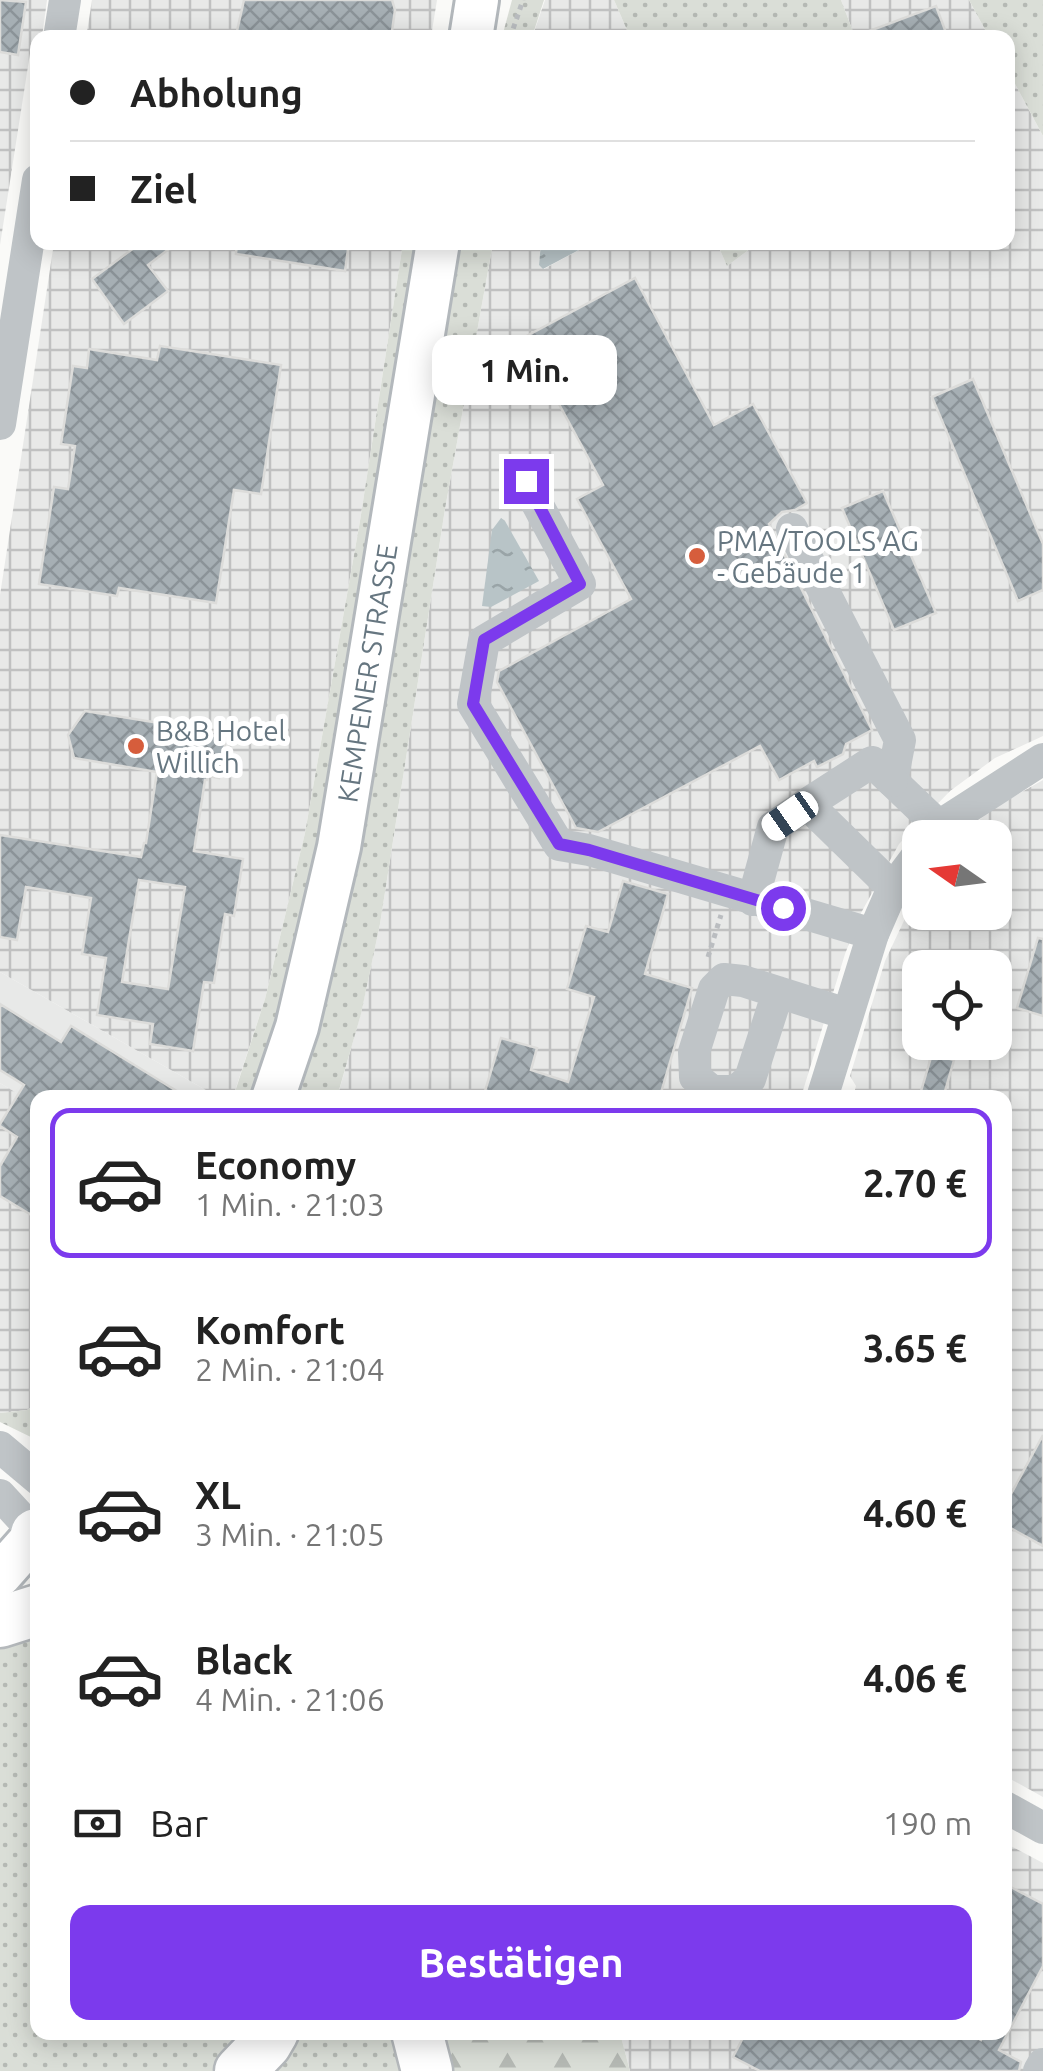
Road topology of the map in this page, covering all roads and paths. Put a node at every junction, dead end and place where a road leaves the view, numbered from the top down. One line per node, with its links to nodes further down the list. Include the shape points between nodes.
1 (65, 0): 5 (street)
2 (477, 0): 6 (main road)
3 (495, 0): 7 (street)
4 (523, 0): 8 (path)
5 (61, 30)
6 (472, 30)
7 (483, 30)
8 (513, 30)
9 (30, 226): 11 (street)
10 (437, 250): 27 (main road, KEMPENER STRASSE, via 339,847)
11 (4, 374): 12 (street)
12 (0, 424)
13 (526, 481): 22 (street, via 580,584 484,640 473,704 559,844)
14 (792, 528): 16 (street, via 900,740)
15 (1043, 759): 19 (street)
16 (892, 781): 17 (street, via 872,762); 18 (street)
17 (807, 804): 21 (street); 22 (street, via 773,828)
18 (918, 820)
19 (956, 820)
20 (902, 877): 21 (street)
21 (894, 888): 23 (street)
22 (741, 896): 23 (street); 24 (path, via 700,984)
23 (873, 934): 26 (street)
24 (714, 989): 25 (street, via 724,979); 28 (street, via 694,1052 695,1077)
25 (778, 992): 26 (street); 29 (street, via 750,1079)
26 (847, 1014): 30 (street)
27 (276, 1090)
28 (711, 1090)
29 (738, 1090)
30 (824, 1090)
31 (0, 1447): 32 (street)
32 (30, 1472)
33 (0, 1495): 34 (street)
34 (30, 1527)
35 (30, 1542): 36 (main road)
36 (0, 1575)
37 (30, 1613): 38 (highway)
38 (0, 1622)
39 (1012, 1811): 40 (street)
40 (1043, 1828)
41 (266, 2040): 44 (highway)
42 (419, 2040): 45 (highway)
43 (1043, 2064): 46 (street)
44 (240, 2071)
45 (427, 2071)
46 (1039, 2071)

